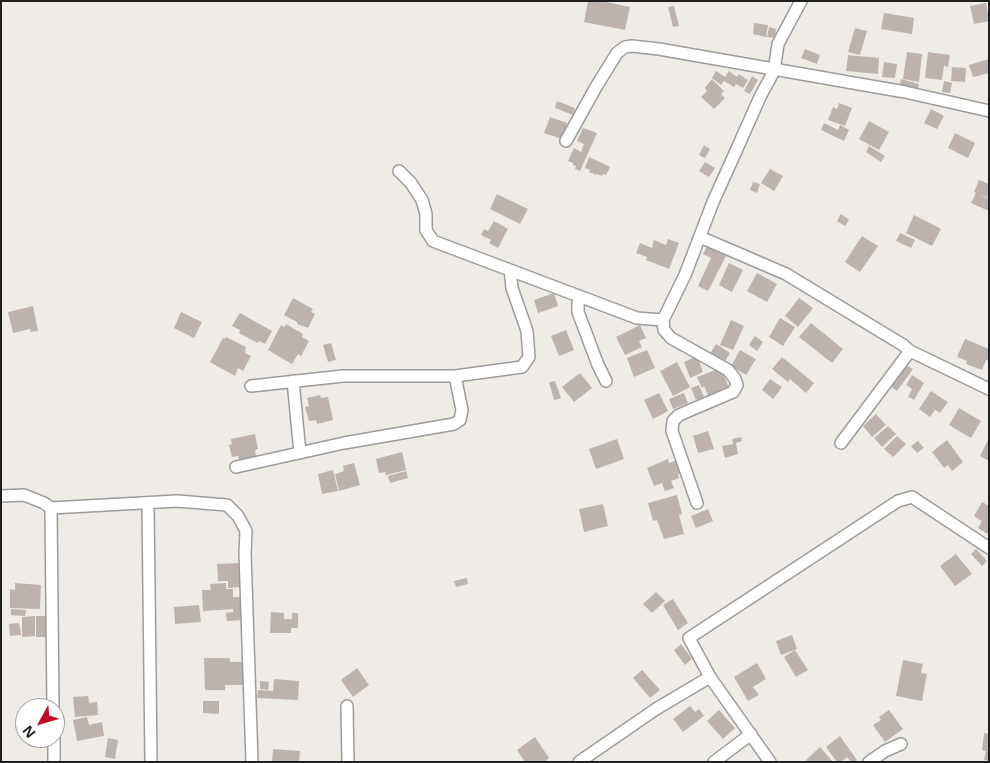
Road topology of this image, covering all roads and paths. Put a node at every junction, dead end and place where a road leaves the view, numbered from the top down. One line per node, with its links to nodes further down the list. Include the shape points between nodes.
1 (801, 1): 2 (street, via 778,44)
2 (774, 71): 3 (street, via 904,92); 4 (street, via 659,49 625,48 617,53); 6 (street)
3 (989, 111)
4 (566, 141)
5 (399, 171): 7 (street, via 422,200 426,230 432,241)
6 (700, 237): 9 (street); 10 (street, via 786,274)
7 (510, 270): 8 (street); 11 (street, via 512,288 527,331 529,357 522,367)
8 (581, 297): 9 (street, via 637,318); 12 (street, via 578,312)
9 (664, 320): 21 (street, via 664,330 671,338 728,370 737,385 733,392 679,415 673,421 672,431)
10 (910, 351): 15 (street); 16 (street)
11 (455, 376): 13 (street, via 343,376); 17 (street, via 462,410 460,420 454,424)
12 (606, 381)
13 (293, 382): 14 (street); 17 (street)
14 (251, 386)
15 (989, 390)
16 (841, 443)
17 (300, 453): 18 (street)
18 (236, 468)
19 (1, 496): 22 (street, via 24,495)
20 (148, 503): 22 (street); 31 (street); 32 (street, via 177,501 228,505 246,530)
21 (697, 503)
22 (51, 508): 25 (street)
23 (989, 548): 24 (street, via 912,497 898,501 688,638)
24 (710, 677): 27 (street); 34 (street, via 656,709)
25 (53, 698)
26 (347, 706): 33 (street)
27 (751, 734): 35 (street); 36 (street)
28 (901, 744): 37 (street)
29 (54, 748): 30 (street)
30 (54, 762)
31 (151, 762)
32 (252, 762)
33 (348, 762)
34 (579, 762)
35 (714, 762)
36 (770, 762)
37 (869, 762)

